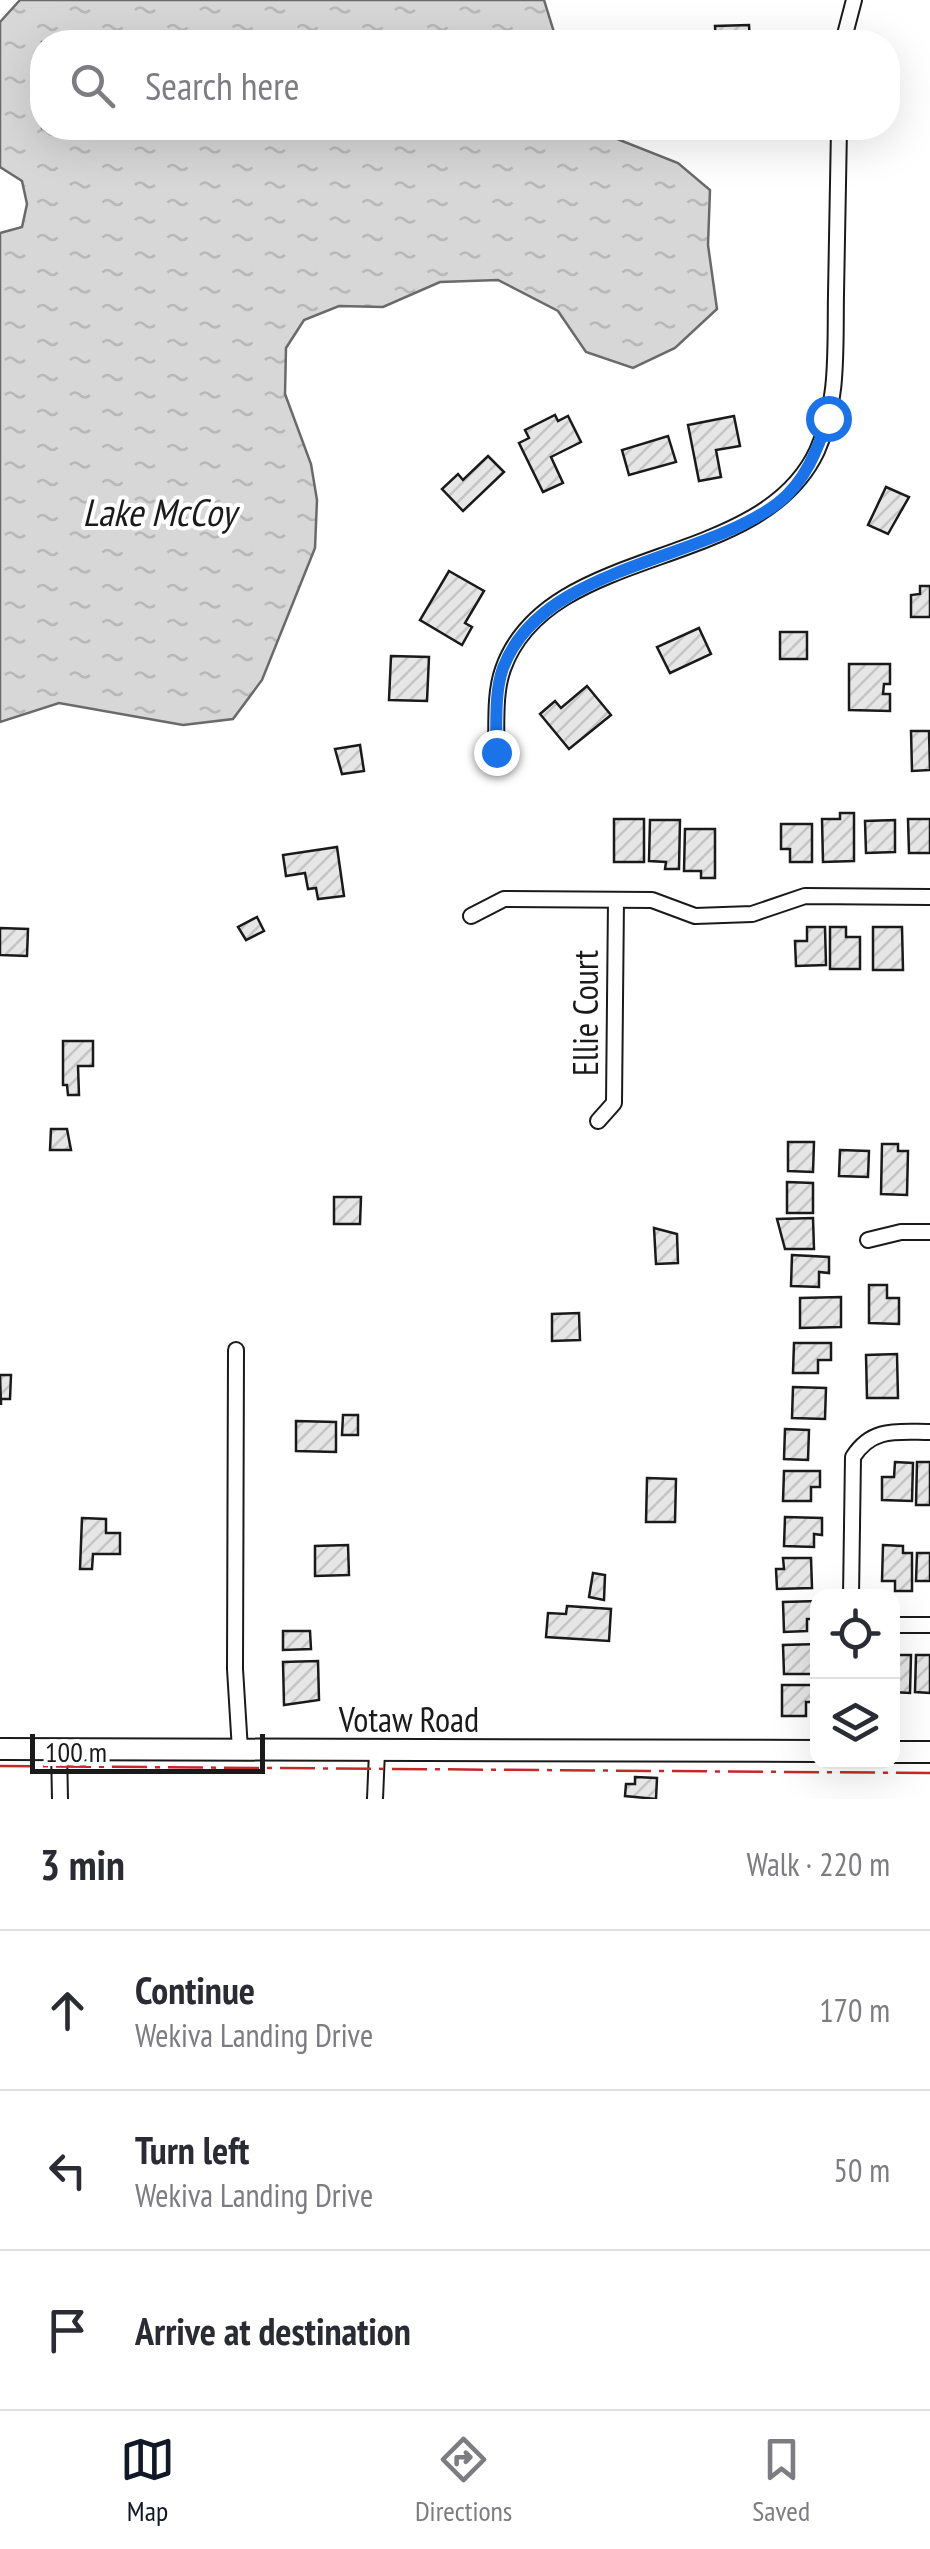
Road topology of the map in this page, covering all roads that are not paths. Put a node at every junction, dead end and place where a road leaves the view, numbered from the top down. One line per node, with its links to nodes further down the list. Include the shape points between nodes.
1 (854, 0): 2 (street)
2 (846, 30)
3 (840, 140): 4 (street, via 834,373 816,453 778,504 574,594 540,616 517,639 502,672)
4 (496, 752)
5 (930, 897): 6 (street, via 804,896 752,914 694,916 652,900)
6 (616, 900): 7 (street, via 504,899); 8 (street, Ellie Court, via 614,1103)
7 (471, 916)
8 (598, 1120)
9 (930, 1232): 10 (street)
10 (868, 1240)
11 (236, 1350): 18 (street)
12 (930, 1432): 13 (street, via 883,1432 864,1440 853,1457)
13 (851, 1589)
14 (900, 1625): 15 (street)
15 (930, 1625)
16 (60, 1748): 17 (street, Votaw Road); 18 (street, Votaw Road); 23 (street)
17 (0, 1749)
18 (240, 1750): 19 (street, Votaw Road)
19 (376, 1751): 20 (street, Votaw Road); 24 (street)
20 (810, 1752)
21 (900, 1752): 22 (street)
22 (930, 1752)
23 (60, 1799)
24 (374, 1799)

